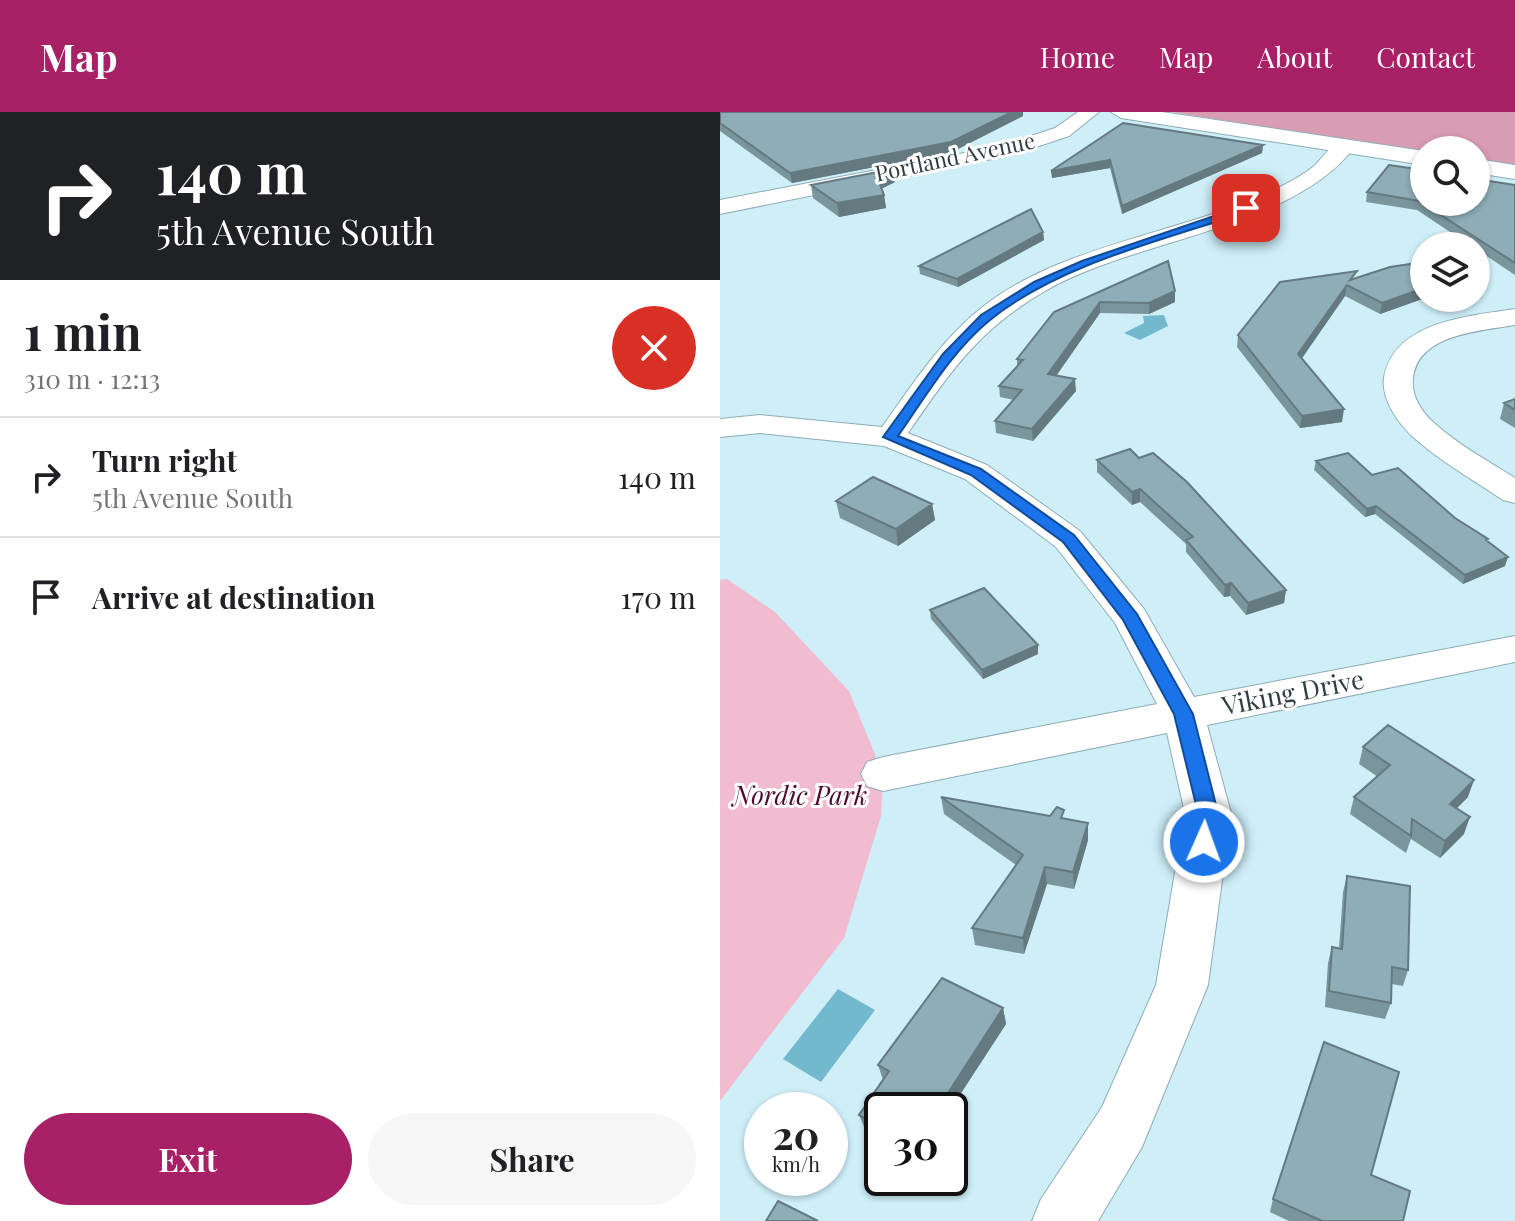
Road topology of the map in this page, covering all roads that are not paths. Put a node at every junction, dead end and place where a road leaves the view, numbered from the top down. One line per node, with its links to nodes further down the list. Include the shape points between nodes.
1 (1090, 112): 7 (street, Portland Avenue, via 1062,132 1005,151)
2 (1121, 112): 3 (street)
3 (1345, 146): 4 (street); 10 (street, via 1318,173 1273,199 1038,284 985,318 947,357)
4 (1410, 156)
5 (1490, 168): 6 (street)
6 (1515, 172)
7 (726, 198)
8 (1515, 317): 11 (street, via 1442,333 1416,345 1398,369 1399,397 1422,428)
9 (720, 428): 10 (street, via 760,424)
10 (890, 437): 13 (street, via 976,472 1068,539 1131,618)
11 (1515, 493)
12 (1515, 649): 13 (street, Viking Drive)
13 (1183, 714): 14 (street, Viking Drive); 15 (street, via 1208,813 1182,985 1122,1127)
14 (883, 774)
15 (1063, 1221)

